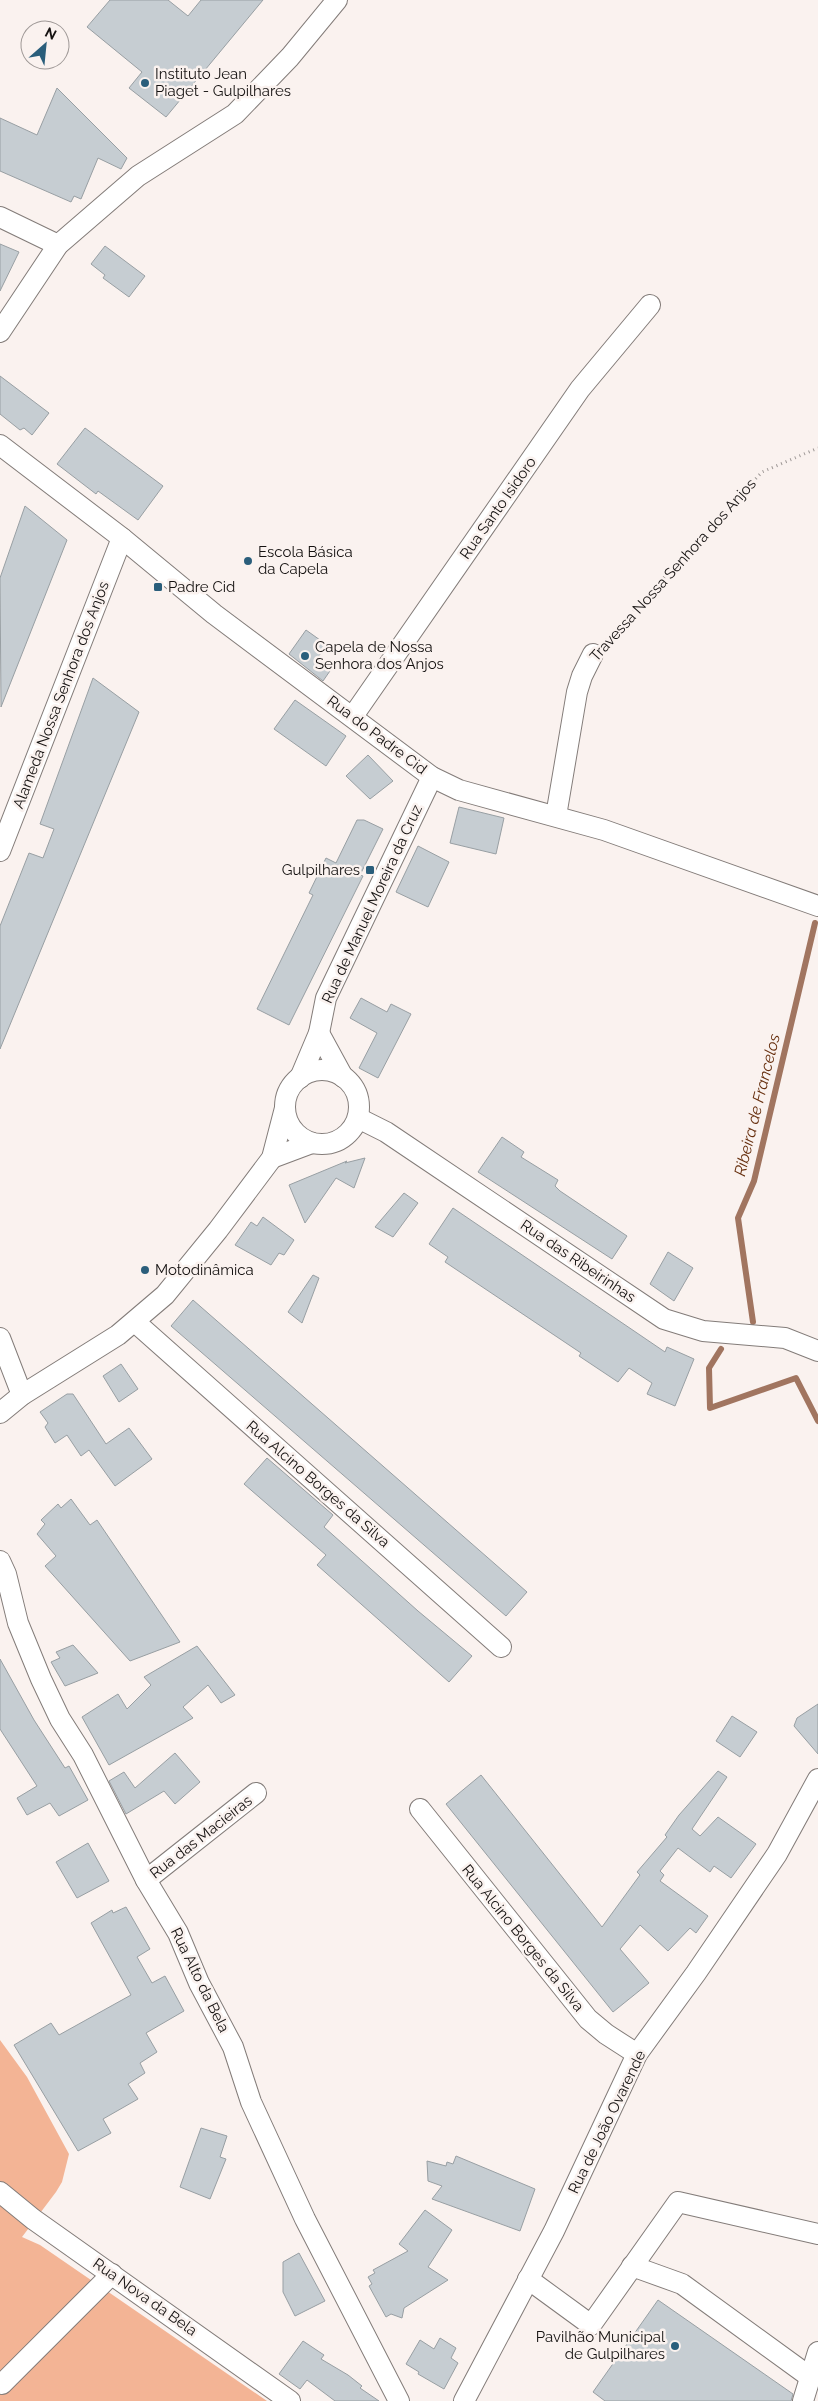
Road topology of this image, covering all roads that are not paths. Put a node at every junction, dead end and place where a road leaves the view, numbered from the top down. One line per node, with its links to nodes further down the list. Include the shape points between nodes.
1 (337, 0): 3 (street, via 290,58 235,114 138,176)
2 (0, 217): 3 (street)
3 (58, 244): 5 (street)
4 (650, 305): 9 (street, Rua Santo Isidoro, via 580,389)
5 (0, 332)
6 (0, 445): 7 (street, Rua do Padre Cid)
7 (122, 538): 9 (street, Rua do Padre Cid, via 214,614); 12 (street, Alameda Nossa Senhora dos Anjos)
8 (593, 654): 11 (street, Travessa Nossa Senhora dos Anjos, via 577,692)
9 (353, 716): 10 (street, Rua do Padre Cid)
10 (432, 777): 11 (street, Rua do Padre Cid, via 458,790); 14 (street, Rua de Manuel Moreira da Cruz, via 326,998)
11 (556, 816): 13 (street, Rua do Padre Cid)
12 (0, 851)
13 (818, 906)
14 (319, 1033): 15 (street); 16 (street, Rua de Manuel Moreira da Cruz)
15 (343, 1077): 16 (street, via 321,1070); 18 (street, via 352,1084 357,1095 360,1106)
16 (300, 1078): 17 (street, via 292,1086)
17 (285, 1108): 19 (street, via 293,1130); 20 (street)
18 (358, 1118): 19 (street, via 345,1137 335,1142); 23 (street, Rua das Ribeirinhas, via 386,1132 664,1319 703,1331 786,1338)
19 (312, 1143): 20 (street)
20 (272, 1158): 21 (street, via 165,1295)
21 (134, 1322): 24 (street); 27 (street, Rua Alcino Borges da Silva)
22 (0, 1338): 24 (street)
23 (818, 1351)
24 (22, 1396): 25 (street)
25 (0, 1413)
26 (0, 1561): 31 (street, Rua Alto da Bela, via 18,1623 41,1679 60,1719 83,1754)
27 (502, 1647)
28 (818, 1779): 32 (street, Rua de João Ovarende, via 777,1854)
29 (256, 1793): 31 (street, Rua das Macieiras)
30 (420, 1808): 32 (street, Rua Alcino Borges da Silva, via 588,2019)
31 (146, 1880): 42 (street, Rua Alto da Bela, via 178,1934 199,1983 233,2047 251,2102 301,2210)
32 (637, 2054): 37 (street, Rua de João Ovarende)
33 (0, 2192): 36 (street, Rua Nova da Bela)
34 (818, 2234): 35 (street, via 678,2202)
35 (632, 2266): 37 (street, via 591,2325); 39 (street, via 682,2284)
36 (112, 2274): 40 (street, via 2,2384); 41 (street, Rua Nova da Bela)
37 (528, 2279): 43 (street, Rua de João Ovarende)
38 (818, 2352): 39 (street)
39 (810, 2377): 44 (street)
40 (0, 2382)
41 (290, 2401)
42 (399, 2401)
43 (464, 2401)
44 (803, 2401)

